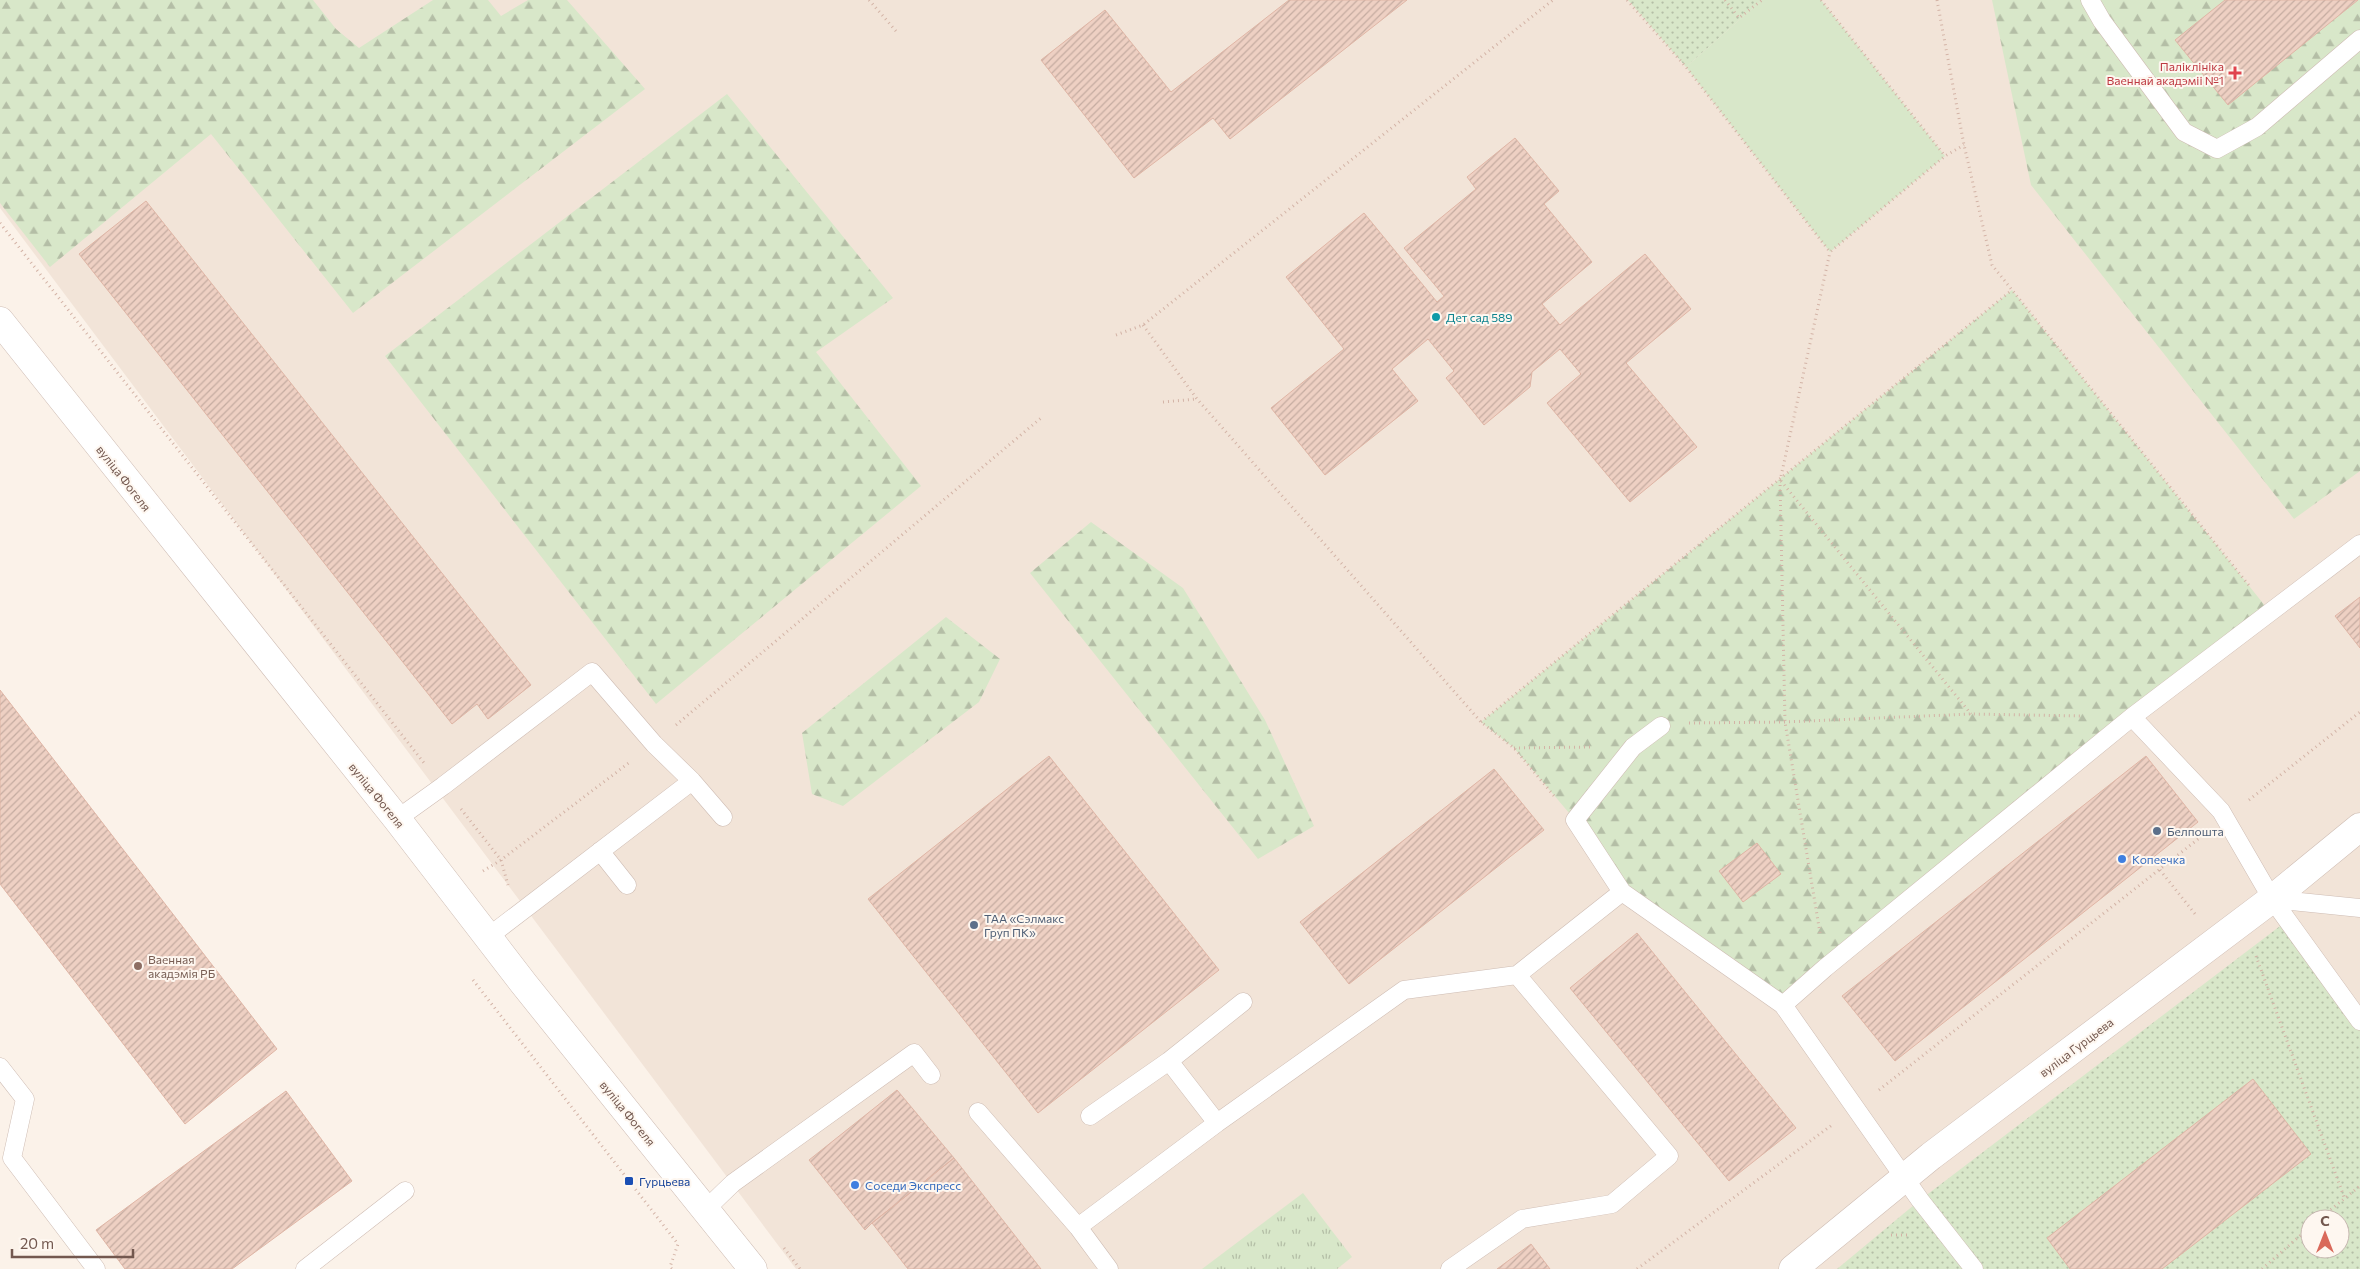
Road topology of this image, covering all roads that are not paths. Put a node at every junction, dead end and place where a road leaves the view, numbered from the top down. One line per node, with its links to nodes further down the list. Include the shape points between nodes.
1 (2090, 0): 2 (lane, via 2184,132 2216,149 2257,127)
2 (2360, 39)
3 (0, 321): 9 (street, вуліца Фогеля)
4 (2360, 544): 5 (lane)
5 (2132, 717): 14 (lane, via 2220,811); 19 (lane)
6 (1661, 726): 13 (lane, via 1633,747 1575,820)
7 (692, 781): 8 (lane); 9 (lane, via 654,744 592,672); 11 (lane)
8 (723, 817)
9 (397, 819): 16 (street, вуліца Фогеля)
10 (2360, 827): 14 (street, вуліца Гурцьева)
11 (600, 851): 12 (lane); 16 (lane)
12 (627, 885)
13 (1622, 892): 17 (lane); 19 (lane)
14 (2272, 900): 15 (lane); 20 (lane); 28 (street, вуліца Гурцьева, via 1931,1156)
15 (2360, 908)
16 (488, 937): 30 (street, вуліца Фогеля)
17 (1517, 975): 26 (lane, via 1404,990); 36 (lane, via 1669,1156 1612,1204 1522,1219)
18 (1243, 1002): 21 (lane)
19 (1783, 1005): 28 (lane)
20 (2360, 1021)
21 (1170, 1061): 25 (lane); 26 (lane)
22 (0, 1067): 27 (lane, via 24,1099)
23 (931, 1075): 30 (lane, via 914,1053 733,1183)
24 (978, 1112): 31 (lane)
25 (1090, 1116)
26 (1217, 1123): 31 (lane)
27 (6, 1162): 32 (lane)
28 (1905, 1179): 37 (street, вуліца Гурцьева); 38 (lane)
29 (405, 1191): 33 (lane)
30 (706, 1209): 34 (street, вуліца Фогеля)
31 (1078, 1227): 35 (lane)
32 (96, 1269)
33 (305, 1269)
34 (753, 1269)
35 (1109, 1269)
36 (1450, 1269)
37 (1793, 1269)
38 (1974, 1269)

